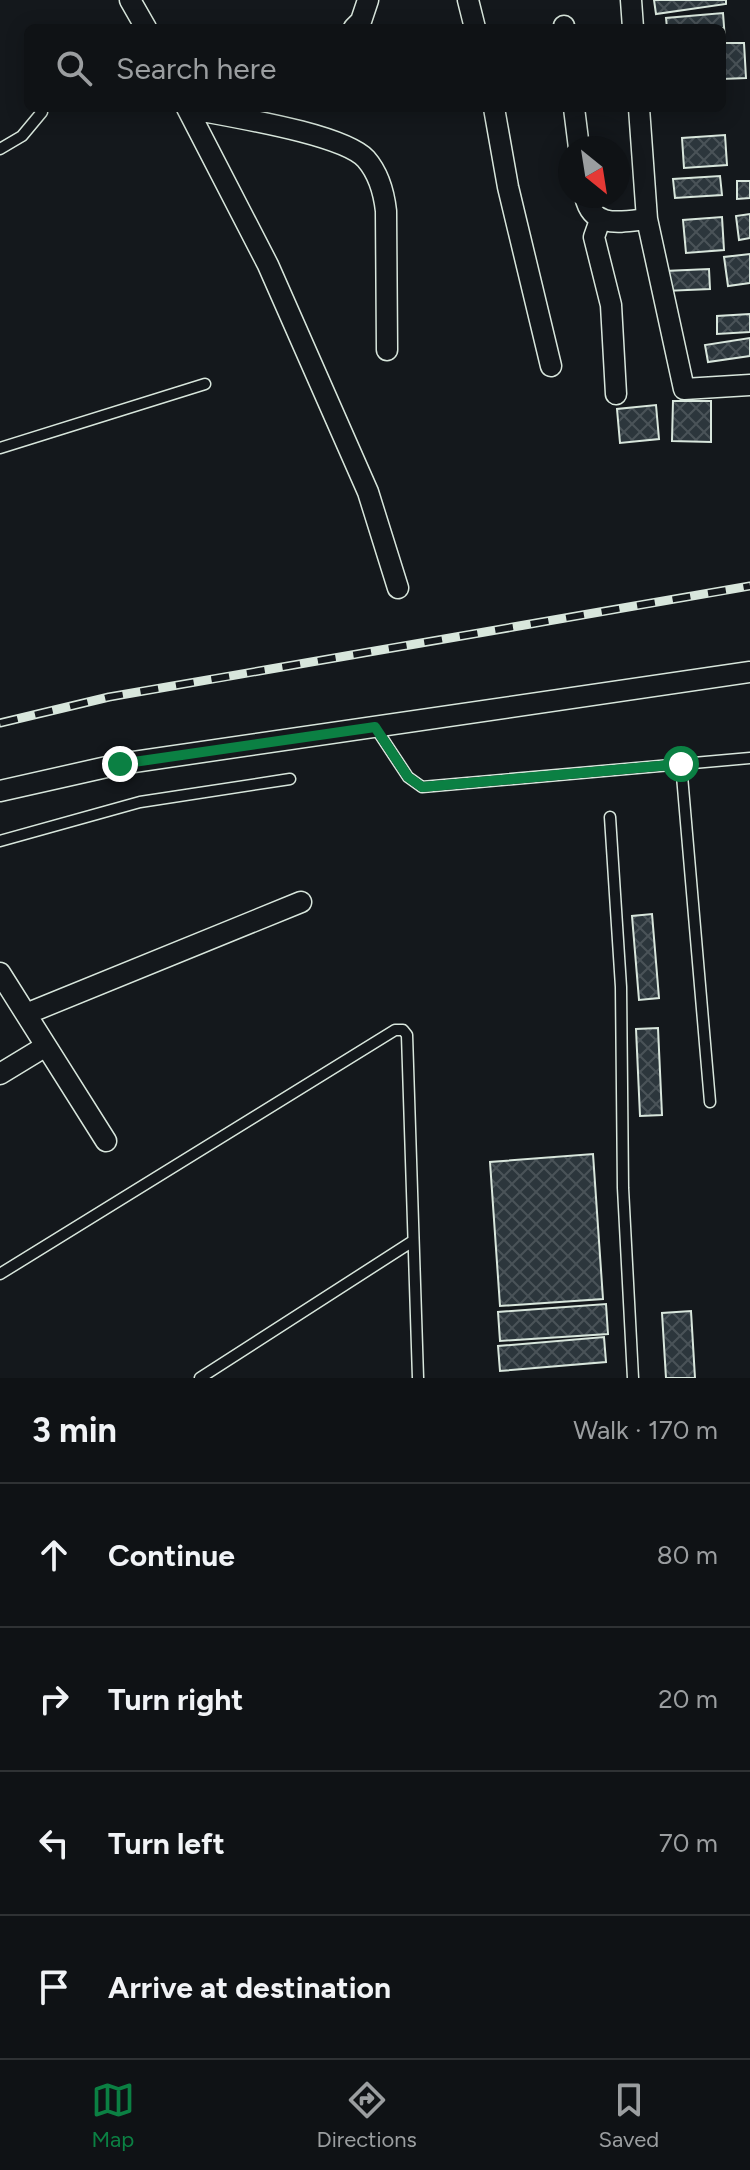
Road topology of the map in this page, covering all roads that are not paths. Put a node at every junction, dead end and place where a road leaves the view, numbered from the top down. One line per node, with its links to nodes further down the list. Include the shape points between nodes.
1 (130, 0): 5 (street)
2 (368, 0): 6 (street)
3 (468, 0): 7 (street)
4 (631, 0): 8 (street)
5 (144, 24)
6 (358, 24)
7 (474, 24)
8 (633, 24)
9 (42, 112): 17 (lane, via 22,136)
10 (189, 112): 27 (street, via 268,265 368,492)
11 (226, 112): 15 (street)
12 (495, 112): 22 (street)
13 (574, 112): 16 (street)
14 (639, 112): 19 (street)
15 (285, 118): 21 (street, via 345,145 375,172 386,211)
16 (578, 136)
17 (0, 149)
18 (590, 208): 20 (street)
19 (647, 219): 20 (street); 24 (street, via 684,389)
20 (600, 220): 25 (street, via 594,237 611,305)
21 (387, 350)
22 (551, 366)
23 (205, 384): 26 (lane)
24 (750, 385)
25 (616, 394)
26 (0, 448)
27 (398, 588)
28 (750, 672): 29 (street)
29 (375, 727): 31 (lane, via 408,777 422,787); 33 (street, via 120,764)
30 (750, 758): 31 (lane)
31 (681, 764): 41 (lane)
32 (290, 779): 35 (lane, via 140,802)
33 (0, 791)
34 (610, 817): 47 (lane, via 621,987 623,1188)
35 (0, 841)
36 (301, 902): 38 (street)
37 (0, 973): 38 (street)
38 (26, 1014): 39 (street)
39 (46, 1046): 40 (street); 42 (street)
40 (0, 1074)
41 (710, 1102)
42 (106, 1141)
43 (413, 1241): 44 (lane, via 407,1035 395,1030); 45 (lane); 46 (lane)
44 (0, 1274)
45 (200, 1378)
46 (418, 1378)
47 (633, 1378)

